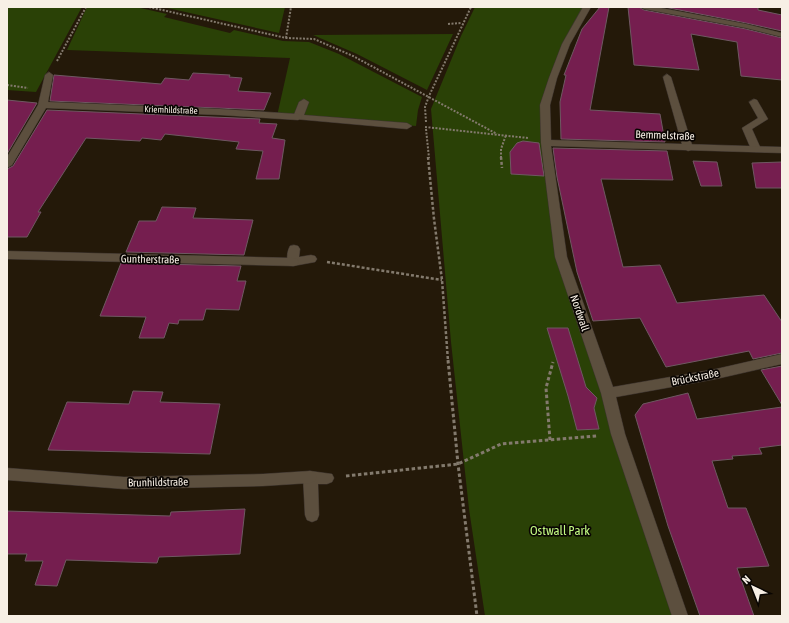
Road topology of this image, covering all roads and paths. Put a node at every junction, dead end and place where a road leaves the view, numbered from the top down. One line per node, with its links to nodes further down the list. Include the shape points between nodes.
1 (86, 7): 11 (path)
2 (149, 7): 10 (path)
3 (292, 7): 10 (path)
4 (471, 7): 7 (path)
5 (587, 7): 23 (street, Nordwall, via 566,44 553,78 545,105)
6 (644, 7): 9 (street)
7 (462, 23): 8 (path); 13 (path)
8 (448, 24)
9 (782, 35)
10 (286, 38): 13 (path, via 314,39 353,56)
11 (49, 75): 16 (street)
12 (667, 77): 24 (street)
13 (429, 96): 19 (path, via 425,107); 20 (path)
14 (304, 102): 17 (street)
15 (754, 102): 25 (street, via 763,119 747,128)
16 (43, 105): 17 (street, Kriemhildstraße); 27 (street)
17 (298, 117): 18 (street, Kriemhildstraße)
18 (407, 126)
19 (426, 127): 20 (path); 33 (path)
20 (497, 134): 21 (path)
21 (506, 135): 22 (path); 28 (path, via 501,149)
22 (528, 138)
23 (546, 143): 24 (street, Bemmelstraße); 36 (street, Nordwall, via 561,257)
24 (688, 148): 25 (street, Bemmelstraße)
25 (756, 149): 26 (street, Bemmelstraße)
26 (782, 150)
27 (7, 165)
28 (502, 168)
29 (294, 249): 32 (street)
30 (7, 255): 32 (street, Guntherstraße)
31 (311, 259): 32 (street, Guntherstraße); 33 (path)
32 (293, 262)
33 (442, 280): 39 (path)
34 (782, 359): 36 (street, Brückstraße, via 716,374)
35 (553, 362): 38 (path, via 546,388)
36 (608, 393): 45 (street, Nordwall, via 618,434)
37 (600, 436): 38 (path)
38 (550, 440): 39 (path, via 502,444)
39 (458, 464): 42 (path); 44 (path)
40 (7, 474): 41 (street, Brunhildstraße, via 124,483)
41 (310, 477): 42 (street, Brunhildstraße); 43 (street)
42 (327, 478)
43 (312, 515)
44 (478, 616)
45 (680, 616)

